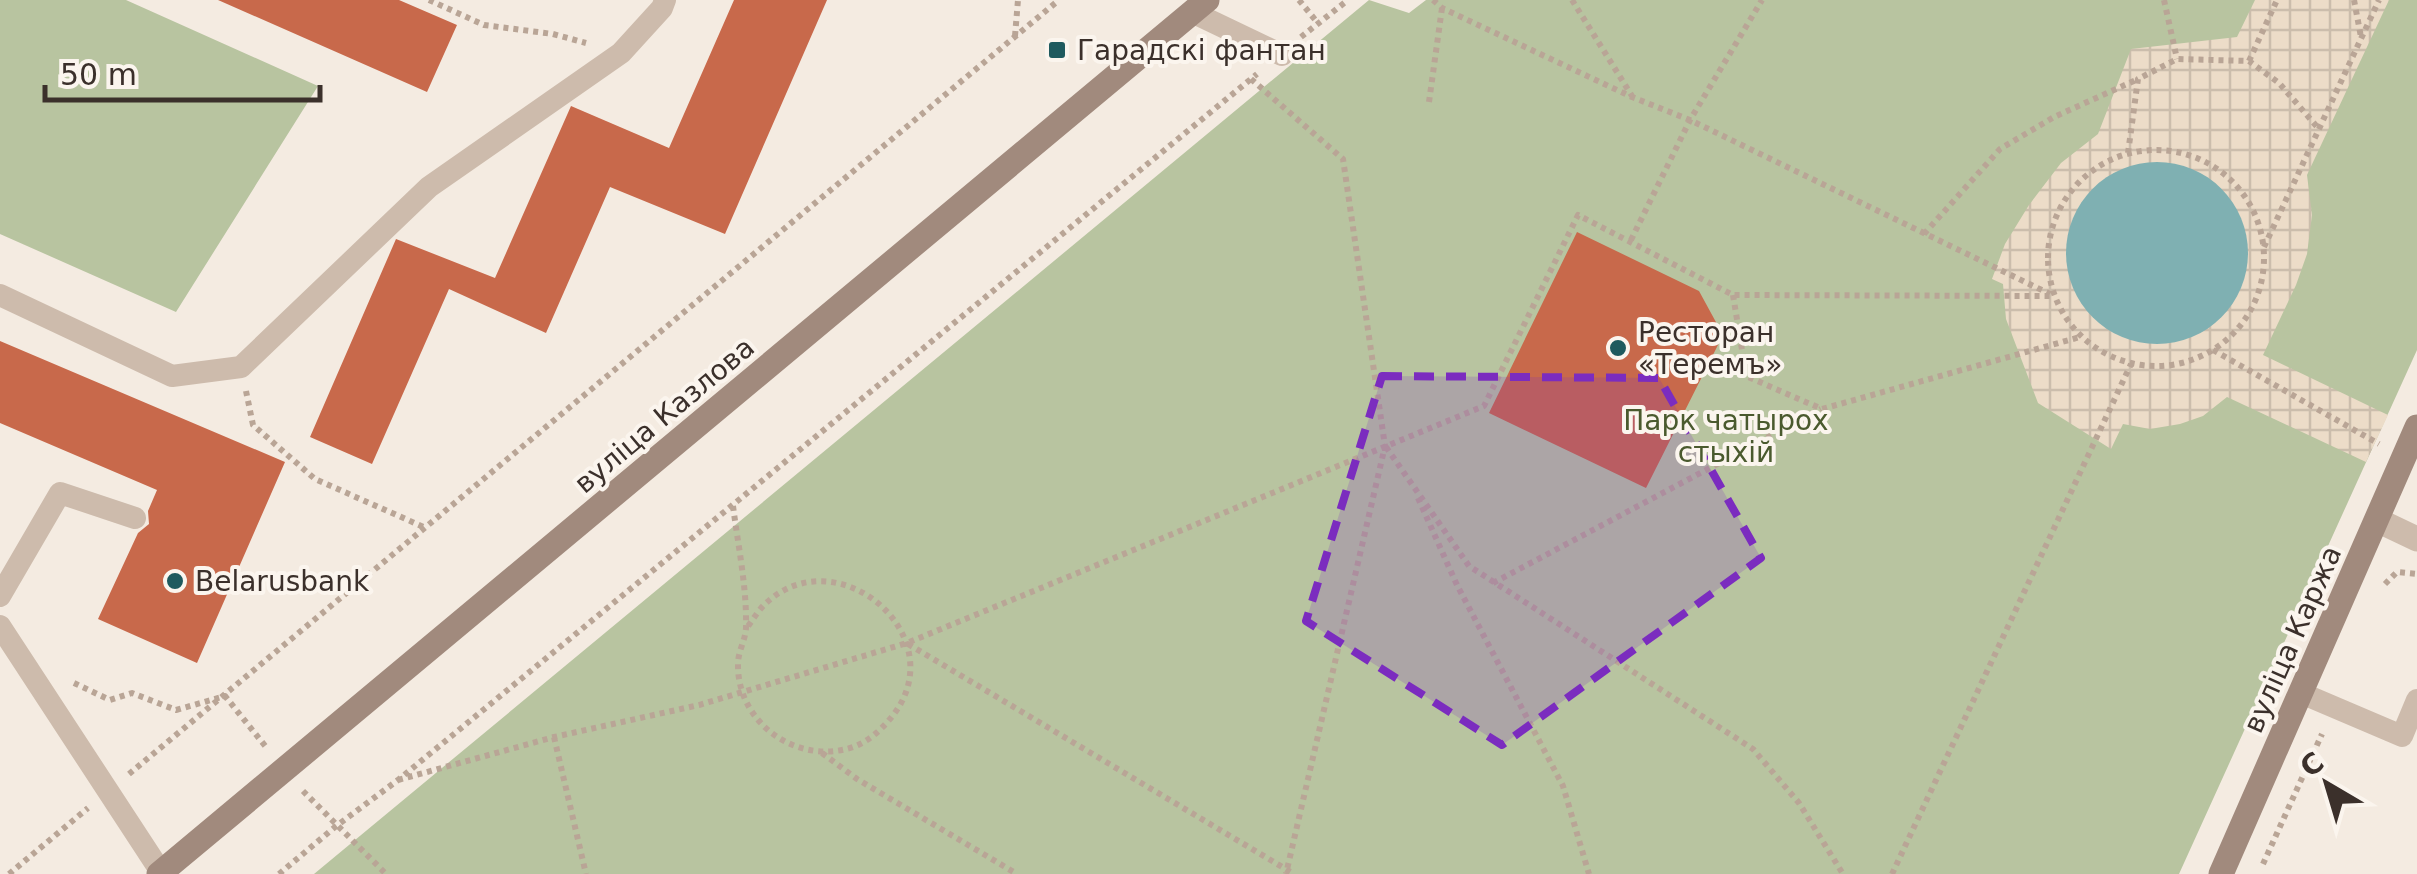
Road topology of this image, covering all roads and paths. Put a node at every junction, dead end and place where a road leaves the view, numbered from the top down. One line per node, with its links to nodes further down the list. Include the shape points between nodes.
1 (429, 0): 19 (path, via 484,26 553,34)
2 (1018, 0): 17 (path)
3 (1059, 0): 17 (path)
4 (1300, 0): 16 (path)
5 (1348, 0): 16 (path)
6 (1433, 0): 15 (path)
7 (1572, 0): 25 (path)
8 (1762, 0): 27 (path)
9 (2164, 0): 21 (path)
10 (2277, 0): 22 (path)
11 (2354, 0): 18 (path)
12 (2379, 0): 18 (path)
13 (657, 2): 19 (lane)
14 (1199, 6): 20 (lane); 62 (main road, вуліца Казлова)
15 (1442, 8): 25 (path); 26 (path)
16 (1318, 22): 20 (path)
17 (1015, 37): 48 (path)
18 (2361, 38): 28 (path)
19 (621, 53): 39 (lane, via 429,187)
20 (1282, 55): 23 (path)
21 (2177, 59): 22 (path); 24 (path)
22 (2249, 61): 28 (path, via 2279,83)
23 (1251, 79): 43 (path, via 1343,159); 45 (path)
24 (2138, 80): 29 (path); 30 (path, via 2000,148)
25 (1632, 97): 27 (path)
26 (1429, 102)
27 (1690, 120): 30 (path); 31 (path)
28 (2318, 129): 32 (path)
29 (2128, 153): 32 (path, via 2165,150 2201,159 2232,180 2254,211); 35 (path, via 2082,180 2052,225 2047,261)
30 (1924, 234): 35 (path)
31 (1631, 240): 34 (path); 43 (path, via 1578,215 1484,406)
32 (2264, 246): 37 (path, via 2254,306)
33 (0, 295): 39 (lane, via 172,376)
34 (1733, 295): 35 (path); 40 (path, via 1743,356 1738,373)
35 (2054, 296): 36 (path)
36 (2080, 337): 38 (path); 40 (path)
37 (2213, 350): 38 (path, via 2173,364); 42 (path)
38 (2131, 364): 75 (path)
39 (241, 367): 48 (path, via 253,425 316,479)
40 (1822, 409): 50 (path)
41 (2417, 427): 47 (main road, вуліца Каржа)
42 (2375, 442)
43 (1385, 446): 44 (path); 54 (path); 67 (path)
44 (1412, 485): 50 (path, via 1469,566); 73 (path, via 1563,786)
45 (734, 506): 53 (path); 63 (path)
46 (135, 518): 51 (lane, via 60,493)
47 (2377, 520): 49 (street); 56 (main road, вуліца Каржа)
48 (426, 528): 58 (path)
49 (2417, 539)
50 (1493, 583): 74 (path, via 1753,749 1799,803)
51 (0, 596)
52 (0, 626): 64 (lane)
53 (746, 629): 54 (path, via 765,604 793,587 828,581 863,590 890,612); 57 (path, via 738,662)
54 (906, 643): 57 (path); 61 (path, via 910,676 902,704 882,730 854,747); 67 (path)
55 (59, 676): 58 (path, via 110,700 132,693 176,710)
56 (2301, 693): 59 (lane, via 2402,736); 76 (main road, вуліца Каржа)
57 (742, 694): 60 (path); 61 (path, via 758,723 789,745)
58 (226, 696): 62 (path); 64 (path)
59 (2417, 700)
60 (554, 736): 63 (path); 71 (path)
61 (821, 752): 72 (path)
62 (285, 771): 65 (path); 66 (main road, вуліца Казлова)
63 (398, 780): 65 (path)
64 (108, 791): 66 (lane); 68 (path)
65 (335, 827): 69 (path); 70 (path)
66 (160, 873)
67 (1289, 873)
68 (8, 874)
69 (279, 874)
70 (386, 874)
71 (586, 874)
72 (1017, 874)
73 (1589, 874)
74 (1843, 874)
75 (1892, 874)
76 (2221, 874)

